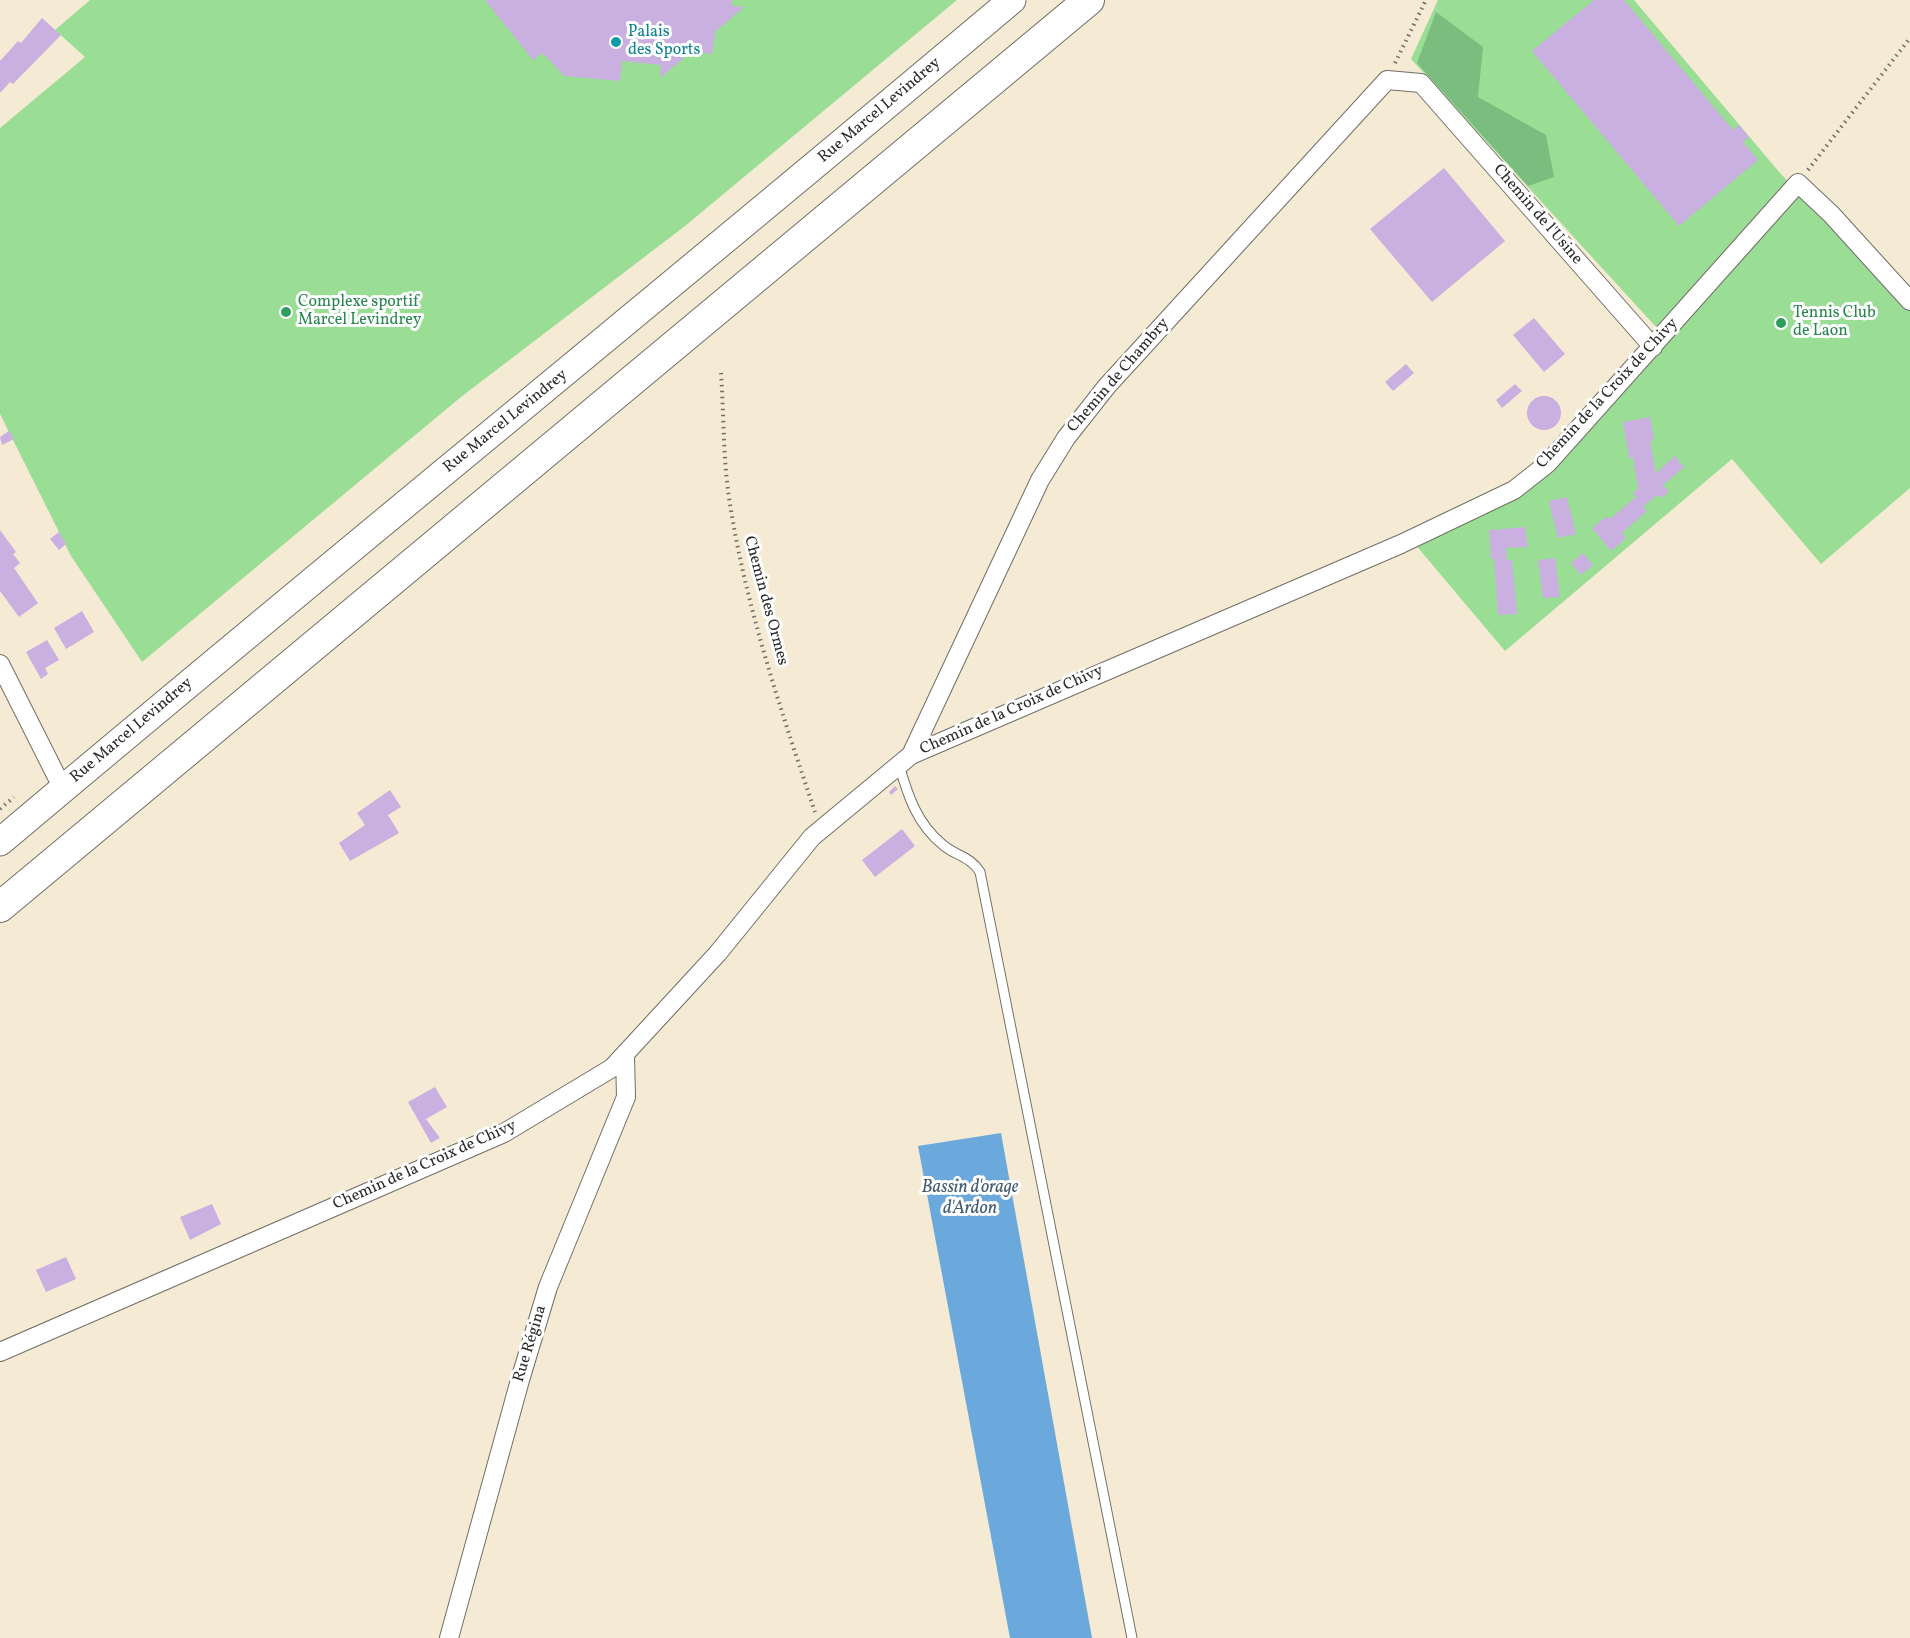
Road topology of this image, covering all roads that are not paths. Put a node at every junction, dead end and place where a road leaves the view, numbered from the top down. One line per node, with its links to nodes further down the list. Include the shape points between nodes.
1 (1012, 0): 8 (street, Rue Marcel Levindrey, via 739,231)
2 (1089, 0): 10 (main road)
3 (1421, 83): 5 (street, Chemin de l'Usine); 7 (street, Chemin de Chambry, via 1387,80 1107,386 1066,438 1040,480)
4 (1910, 301): 5 (street, Chemin de la Croix de Chivy, via 1798,183)
5 (1653, 347): 7 (street, Chemin de la Croix de Chivy, via 1547,464 1514,490 1401,544)
6 (0, 664): 8 (street)
7 (905, 760): 11 (street, Chemin de la Croix de Chivy, via 820,830 718,953); 14 (lane, via 910,804 944,847 975,864 980,872)
8 (63, 789): 9 (street, Rue Marcel Levindrey)
9 (0, 843)
10 (0, 907)
11 (625, 1056): 12 (street, Chemin de la Croix de Chivy, via 612,1068 504,1133); 13 (street, Rue Régina, via 626,1097 548,1287)
12 (0, 1352)
13 (449, 1638)
14 (1132, 1638)

